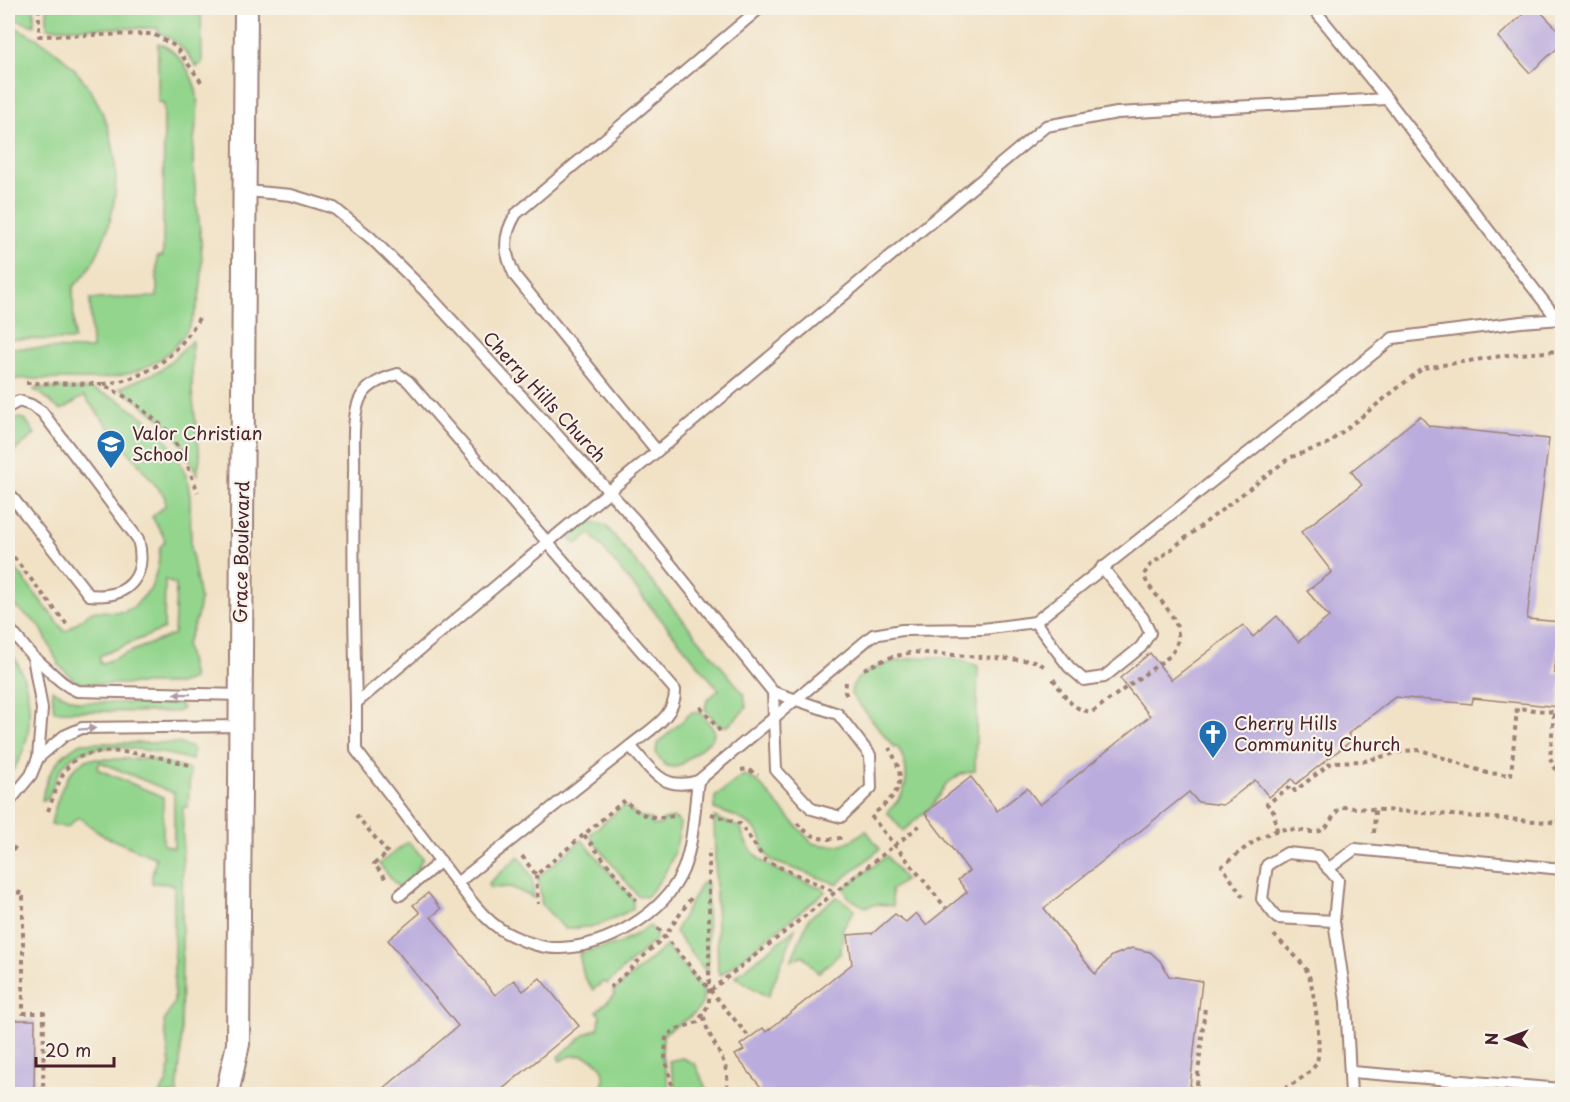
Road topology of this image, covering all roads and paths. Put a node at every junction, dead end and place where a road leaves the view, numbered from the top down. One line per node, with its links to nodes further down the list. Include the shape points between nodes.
1 (39, 8): 5 (path, via 39,36 153,34 175,46)
2 (246, 8): 7 (street, Grace Boulevard)
3 (760, 8): 13 (lane, via 516,214 507,228 506,257 515,276)
4 (1313, 8): 6 (lane)
5 (202, 83)
6 (1387, 99): 9 (lane); 13 (lane, via 1117,113 1046,126)
7 (246, 191): 14 (lane, Cherry Hills Church, via 291,195 334,208 371,238); 29 (street, Grace Boulevard)
8 (199, 318): 11 (path, via 169,358 135,378)
9 (1560, 319): 19 (lane, via 1393,338)
10 (20, 383): 11 (path)
11 (102, 384): 16 (path, via 143,409 168,431)
12 (8, 407): 15 (lane, via 19,401 42,412 138,539 142,555 135,579 123,591 89,595)
13 (657, 451): 14 (lane)
14 (610, 491): 17 (lane); 28 (lane, Cherry Hills Church)
15 (8, 492)
16 (198, 492)
17 (549, 543): 31 (lane); 31 (lane, via 408,381 398,374 369,387 359,400 356,418); 38 (lane, via 675,690 671,711)
18 (8, 550): 23 (path)
19 (1102, 567): 22 (lane); 22 (lane, via 1143,618 1150,633 1141,647 1104,677 1084,680)
20 (1563, 592): 21 (path)
21 (1563, 610)
22 (1035, 622): 30 (lane, via 873,635)
23 (67, 625)
24 (8, 627): 26 (lane)
25 (1563, 648): 27 (path)
26 (33, 657): 29 (lane, one-way to 26, via 76,691 57,680); 39 (lane, via 42,709)
27 (1563, 669)
28 (773, 692): 30 (lane); 35 (lane)
29 (241, 695): 36 (street, Grace Boulevard)
30 (795, 700): 35 (lane); 35 (lane, via 838,714 870,755 871,788 841,817 812,809 776,770)
31 (356, 704): 56 (lane, via 356,750)
32 (700, 707): 37 (path)
33 (1554, 712): 34 (path); 49 (path, via 1550,758 1561,779); 50 (path, via 1517,708 1511,775 1487,772 1421,750 1365,761 1332,762 1295,791 1291,786 1268,804)
34 (1563, 713)
35 (774, 717): 41 (lane)
36 (241, 726): 39 (lane, one-way to 36, via 64,736 82,728); 78 (street, Grace Boulevard, via 238,1044)
37 (720, 731)
38 (630, 746): 41 (lane, via 662,781 680,786); 60 (lane)
39 (38, 758): 42 (lane, via 31,775)
40 (193, 766): 43 (path, via 144,753 83,756 70,765)
41 (698, 781): 60 (lane, via 692,841 682,871 671,891 647,914 614,936 561,948 511,936 485,916)
42 (8, 803)
43 (48, 811)
44 (709, 813): 62 (path, via 740,824 766,861)
45 (356, 815): 63 (path, via 388,853 374,864)
46 (679, 815): 51 (path, via 651,818 625,800)
47 (871, 816): 53 (path)
48 (923, 823): 53 (path)
49 (1560, 823): 50 (path, via 1342,807 1319,832)
50 (1277, 831): 64 (path, via 1222,866)
51 (584, 835): 59 (path); 65 (path)
52 (17, 844): 55 (path)
53 (895, 845): 62 (path); 67 (path)
54 (522, 856): 59 (path)
55 (8, 858)
56 (441, 861): 60 (lane); 63 (lane)
57 (1328, 868): 58 (lane, via 1355,849); 68 (lane, via 1338,880); 68 (lane, via 1318,856 1287,853 1268,865 1262,899 1276,918)
58 (1563, 869)
59 (536, 874): 66 (path)
60 (458, 883)
61 (8, 892): 77 (path, via 23,893 23,1013 44,1013)
62 (835, 892): 71 (path)
63 (400, 895)
64 (1246, 901)
65 (639, 903)
66 (538, 904)
67 (946, 908)
68 (1334, 921): 75 (lane)
69 (654, 923): 71 (path)
70 (1265, 927): 82 (path, via 1307,971 1319,1051 1312,1071)
71 (711, 991): 73 (path); 74 (path)
72 (1206, 1007): 81 (path)
73 (704, 1016): 79 (path, via 666,1036 665,1057); 80 (path, via 728,1069)
74 (750, 1038)
75 (1352, 1072): 76 (lane); 83 (lane)
76 (1563, 1089)
77 (43, 1095)
78 (227, 1095)
79 (674, 1095)
80 (726, 1095)
81 (1196, 1095)
82 (1276, 1095)
83 (1352, 1095)

